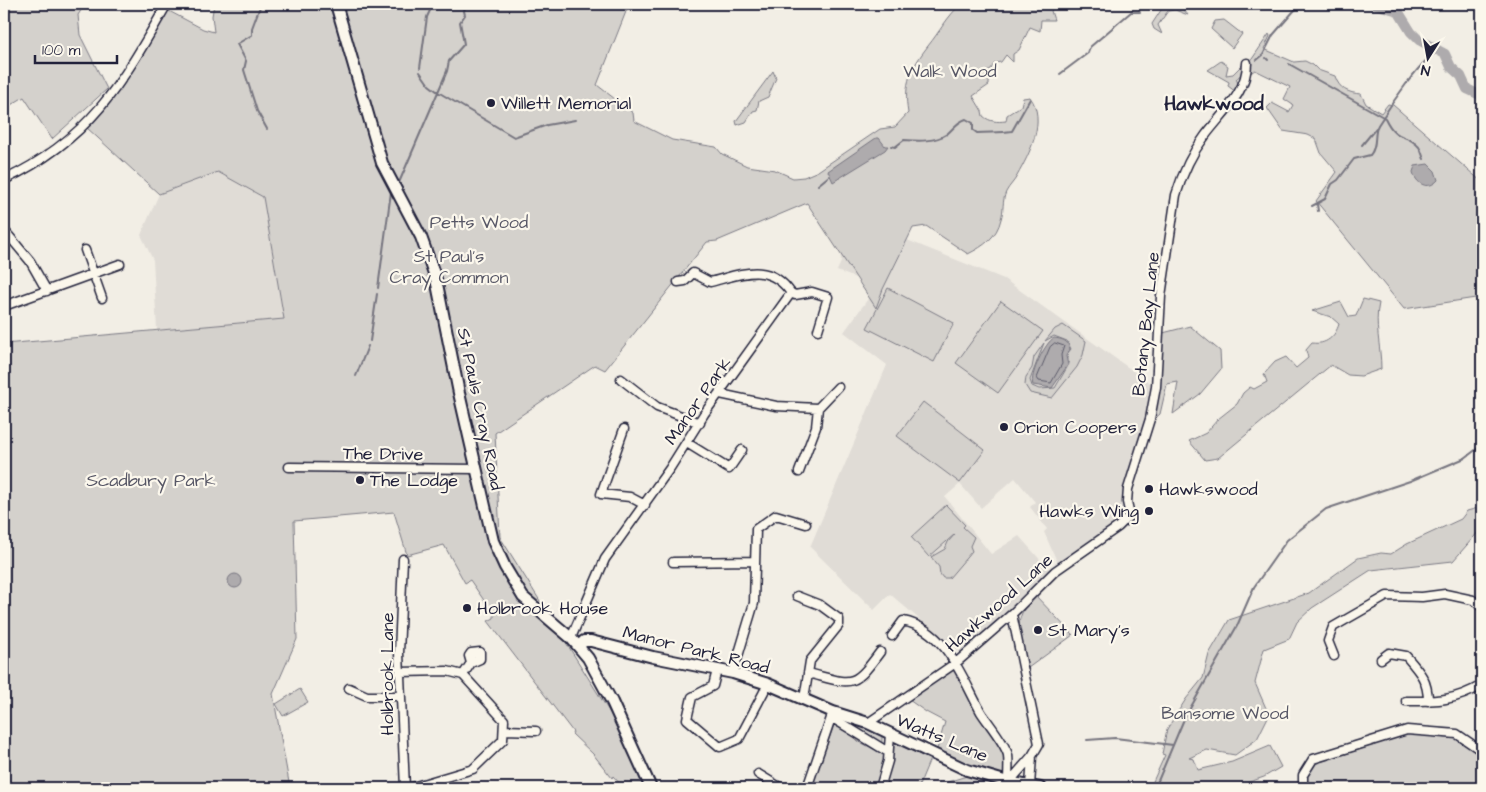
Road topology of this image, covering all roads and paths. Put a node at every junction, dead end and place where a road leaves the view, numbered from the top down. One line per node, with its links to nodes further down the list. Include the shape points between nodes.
1 (167, 4): 4 (street, via 135,61 95,114 64,144)
2 (336, 4): 24 (main road, St Pauls Cray Road, via 382,163 421,237 436,279)
3 (1247, 63): 27 (street, Botany Bay Lane, via 1241,89 1200,143 1176,195 1161,296 1156,387 1150,419 1128,489)
4 (4, 180)
5 (4, 230): 10 (street, via 30,261)
6 (85, 250): 8 (street)
7 (120, 264): 8 (street)
8 (94, 273): 10 (street); 12 (street)
9 (678, 282): 11 (street, via 686,281 694,273 710,282 754,272 777,278)
10 (47, 291): 13 (street)
11 (791, 293): 14 (street, via 812,292 828,297); 17 (street, Manor Park)
12 (102, 298)
13 (4, 306)
14 (818, 330)
15 (621, 379): 19 (street, via 657,407)
16 (838, 387): 18 (street)
17 (720, 394): 18 (street, via 776,406); 19 (street, Manor Park)
18 (818, 408): 25 (street, via 816,427)
19 (700, 423): 21 (street, Manor Park)
20 (624, 429): 26 (street, via 600,494 630,497)
21 (687, 443): 22 (street, via 729,469); 26 (street, Manor Park)
22 (742, 450)
23 (289, 467): 24 (street, The Drive)
24 (476, 469): 36 (main road, St Pauls Cray Road, via 494,541 512,579 523,597)
25 (799, 472)
26 (645, 505): 36 (street, Manor Park, via 605,559)
27 (1130, 515): 34 (street, Hawkwood Lane, via 1055,571)
28 (806, 524): 30 (street, via 776,514 756,529)
29 (403, 559): 44 (street, Holbrook Lane)
30 (754, 560): 31 (street); 45 (street, via 754,603)
31 (673, 562)
32 (797, 596): 46 (street, via 820,605 839,619 839,625 815,653)
33 (1482, 607): 39 (street, via 1473,600 1445,594 1387,596 1333,627 1328,641)
34 (1012, 614): 41 (street, Hawkwood Lane); 63 (street, via 1038,732 1038,748)
35 (892, 636): 41 (street, via 903,621 915,624)
36 (571, 638): 37 (main road, St Pauls Cray Road)
37 (579, 646): 43 (main road, Manor Park Road, via 584,641 591,641 653,658); 68 (main road, St Pauls Cray Road, via 612,702)
38 (880, 652): 46 (street, via 862,676 855,680 844,682)
39 (1334, 656)
40 (1381, 659): 54 (street, via 1389,653 1406,656 1423,675 1428,687)
41 (957, 662): 55 (street, Hawkwood Lane); 65 (street, via 980,711 1008,754)
42 (472, 663): 47 (street)
43 (717, 670): 45 (main road, Manor Park Road); 48 (street, via 713,686 692,697 687,719 720,747 739,739)
44 (400, 672): 47 (street, via 447,671); 51 (street, Holbrook Lane)
45 (733, 673): 48 (main road, Manor Park Road)
46 (808, 673): 52 (street)
47 (463, 675): 58 (street, via 501,714)
48 (768, 684): 52 (main road, Manor Park Road)
49 (1482, 685): 54 (street, via 1457,698)
50 (349, 688): 51 (street, via 366,696)
51 (400, 696): 67 (street, Holbrook Lane)
52 (804, 699): 56 (main road, Manor Park Road)
53 (1406, 701): 54 (street)
54 (1428, 701)
55 (884, 712): 57 (street, Hawkwood Lane); 60 (street)
56 (832, 714): 57 (main road, Watts Lane); 62 (street, Manor Park Road); 70 (street)
57 (868, 723): 60 (main road, Watts Lane)
58 (504, 730): 59 (street); 67 (street, via 503,740 473,769)
59 (536, 731)
60 (886, 732): 62 (street); 65 (main road, Watts Lane)
61 (1482, 751): 72 (street, via 1457,734 1407,730 1313,758 1303,775)
62 (888, 752): 71 (street)
63 (1032, 756): 65 (street); 66 (street)
64 (758, 774): 69 (street)
65 (1006, 785): 66 (main road, Watts Lane)
66 (1035, 787)
67 (407, 788)
68 (651, 788)
69 (781, 788)
70 (807, 788)
71 (880, 788)
72 (1302, 788)

